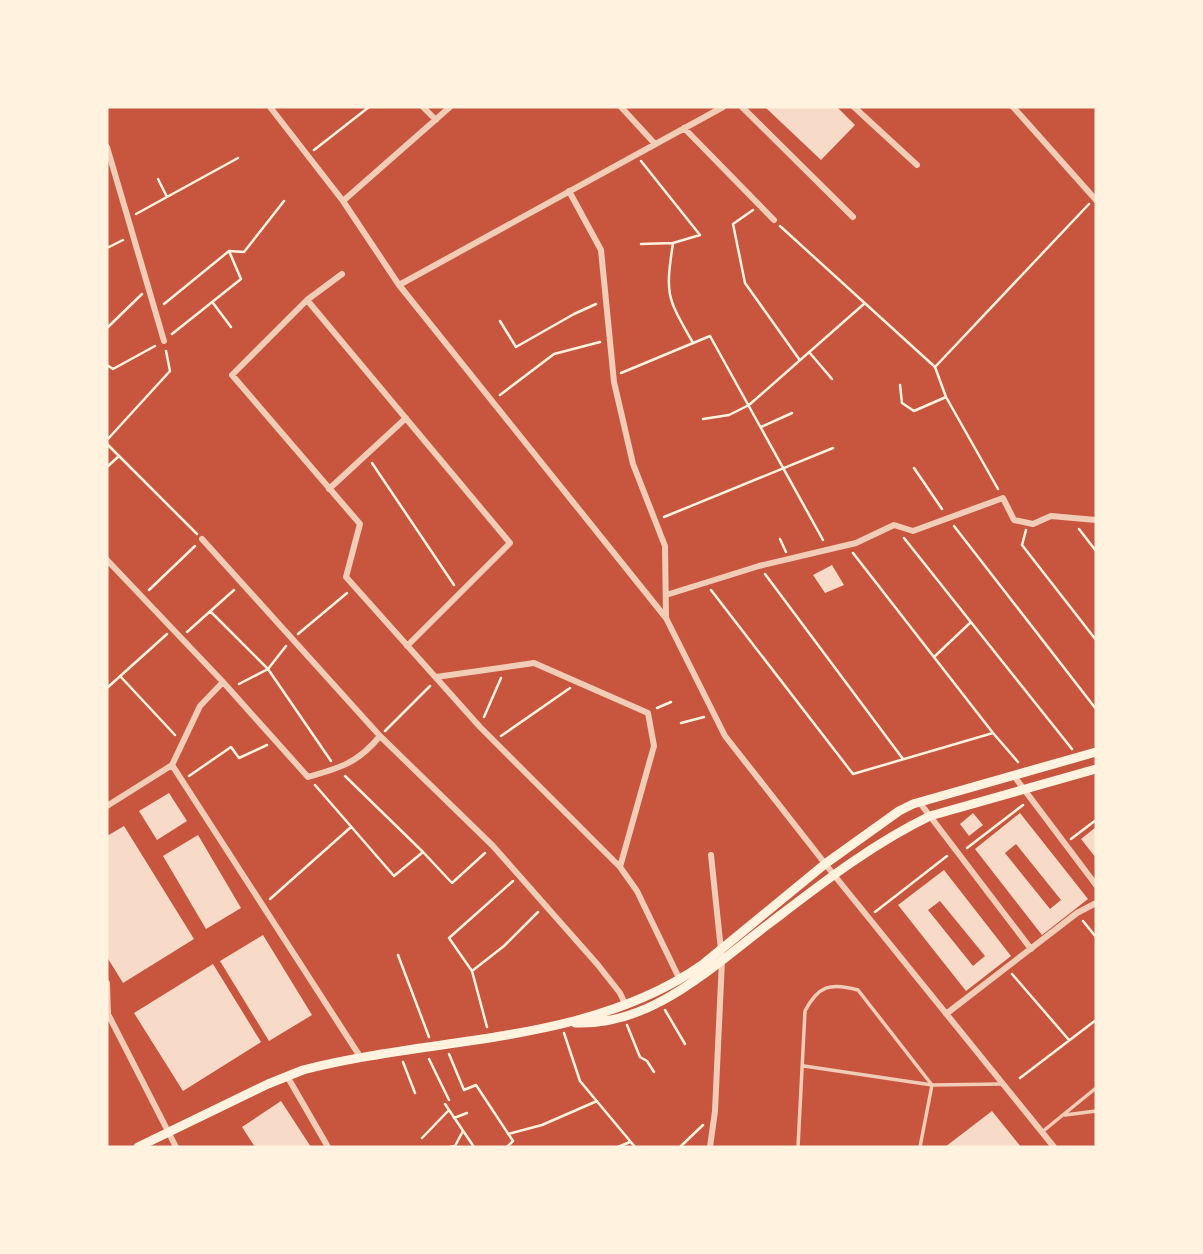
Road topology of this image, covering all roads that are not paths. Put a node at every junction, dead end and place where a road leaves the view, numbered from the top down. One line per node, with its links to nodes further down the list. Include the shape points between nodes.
1 (270, 107): 17 (street)
2 (423, 107): 9 (street)
3 (450, 107): 9 (street)
4 (621, 107): 11 (street)
5 (723, 107): 10 (street)
6 (742, 107): 18 (street)
7 (854, 107): 13 (street)
8 (1013, 107): 16 (street)
9 (436, 120): 17 (street)
10 (684, 128): 11 (street); 19 (street)
11 (655, 144): 15 (street)
12 (107, 147): 23 (street)
13 (917, 165)
14 (1096, 185): 16 (street)
15 (569, 191): 21 (street); 29 (street, via 601,250 614,376 634,464 665,546)
16 (1093, 197)
17 (343, 201): 21 (street)
18 (853, 217)
19 (775, 220)
20 (342, 274): 22 (street)
21 (399, 285): 30 (street)
22 (307, 300): 24 (street); 25 (street, via 232,374)
23 (164, 341)
24 (406, 418): 25 (street); 31 (street, via 510,543)
25 (329, 489): 31 (street, via 360,524 346,577)
26 (1096, 520): 29 (street, via 1051,516 1033,524 1014,520 1003,498 913,531 894,525 856,543)
27 (202, 539): 34 (street)
28 (107, 560): 33 (street)
29 (666, 595): 30 (street)
30 (666, 618): 44 (street, via 725,736)
31 (407, 646): 32 (street)
32 (437, 678): 45 (street); 45 (street, via 534,663 648,713 654,746)
33 (223, 682): 34 (street, via 308,777 337,769 365,753); 36 (street, via 200,706)
34 (380, 736): 53 (street, via 546,904 612,982)
35 (1096, 752): 38 (main road)
36 (172, 765): 41 (street); 56 (street)
37 (1096, 769): 39 (main road)
38 (1014, 776): 39 (street); 40 (main road)
39 (1024, 790): 42 (main road); 47 (street)
40 (920, 803): 42 (street); 44 (main road, via 888,818)
41 (107, 806)
42 (930, 816): 46 (main road); 49 (street)
43 (710, 855): 50 (street)
44 (825, 864): 46 (street); 50 (main road)
45 (620, 867): 51 (street, via 637,891)
46 (834, 875): 50 (main road); 54 (street)
47 (1096, 886)
48 (1096, 903): 49 (street)
49 (1031, 949): 54 (street)
50 (722, 955): 51 (main road); 55 (main road, via 682,989 625,1018); 69 (street)
51 (680, 980): 53 (main road)
52 (107, 983): 65 (street, via 108,1014)
53 (626, 1006): 55 (main road)
54 (946, 1014): 59 (street)
55 (565, 1023): 56 (main road)
56 (361, 1058): 58 (main road)
57 (804, 1066): 60 (lane); 60 (lane, via 805,1012 814,995 827,987 845,986 858,990); 70 (lane)
58 (287, 1076): 65 (main road); 68 (street)
59 (1002, 1084): 60 (lane); 64 (street)
60 (932, 1085): 71 (lane)
61 (1096, 1088): 63 (lane)
62 (1096, 1111): 63 (lane)
63 (1063, 1115): 64 (lane)
64 (1042, 1132): 72 (street)
65 (168, 1134): 66 (main road); 67 (street)
66 (138, 1147)
67 (176, 1147)
68 (328, 1147)
69 (710, 1147)
70 (799, 1147)
71 (920, 1147)
72 (1054, 1147)

